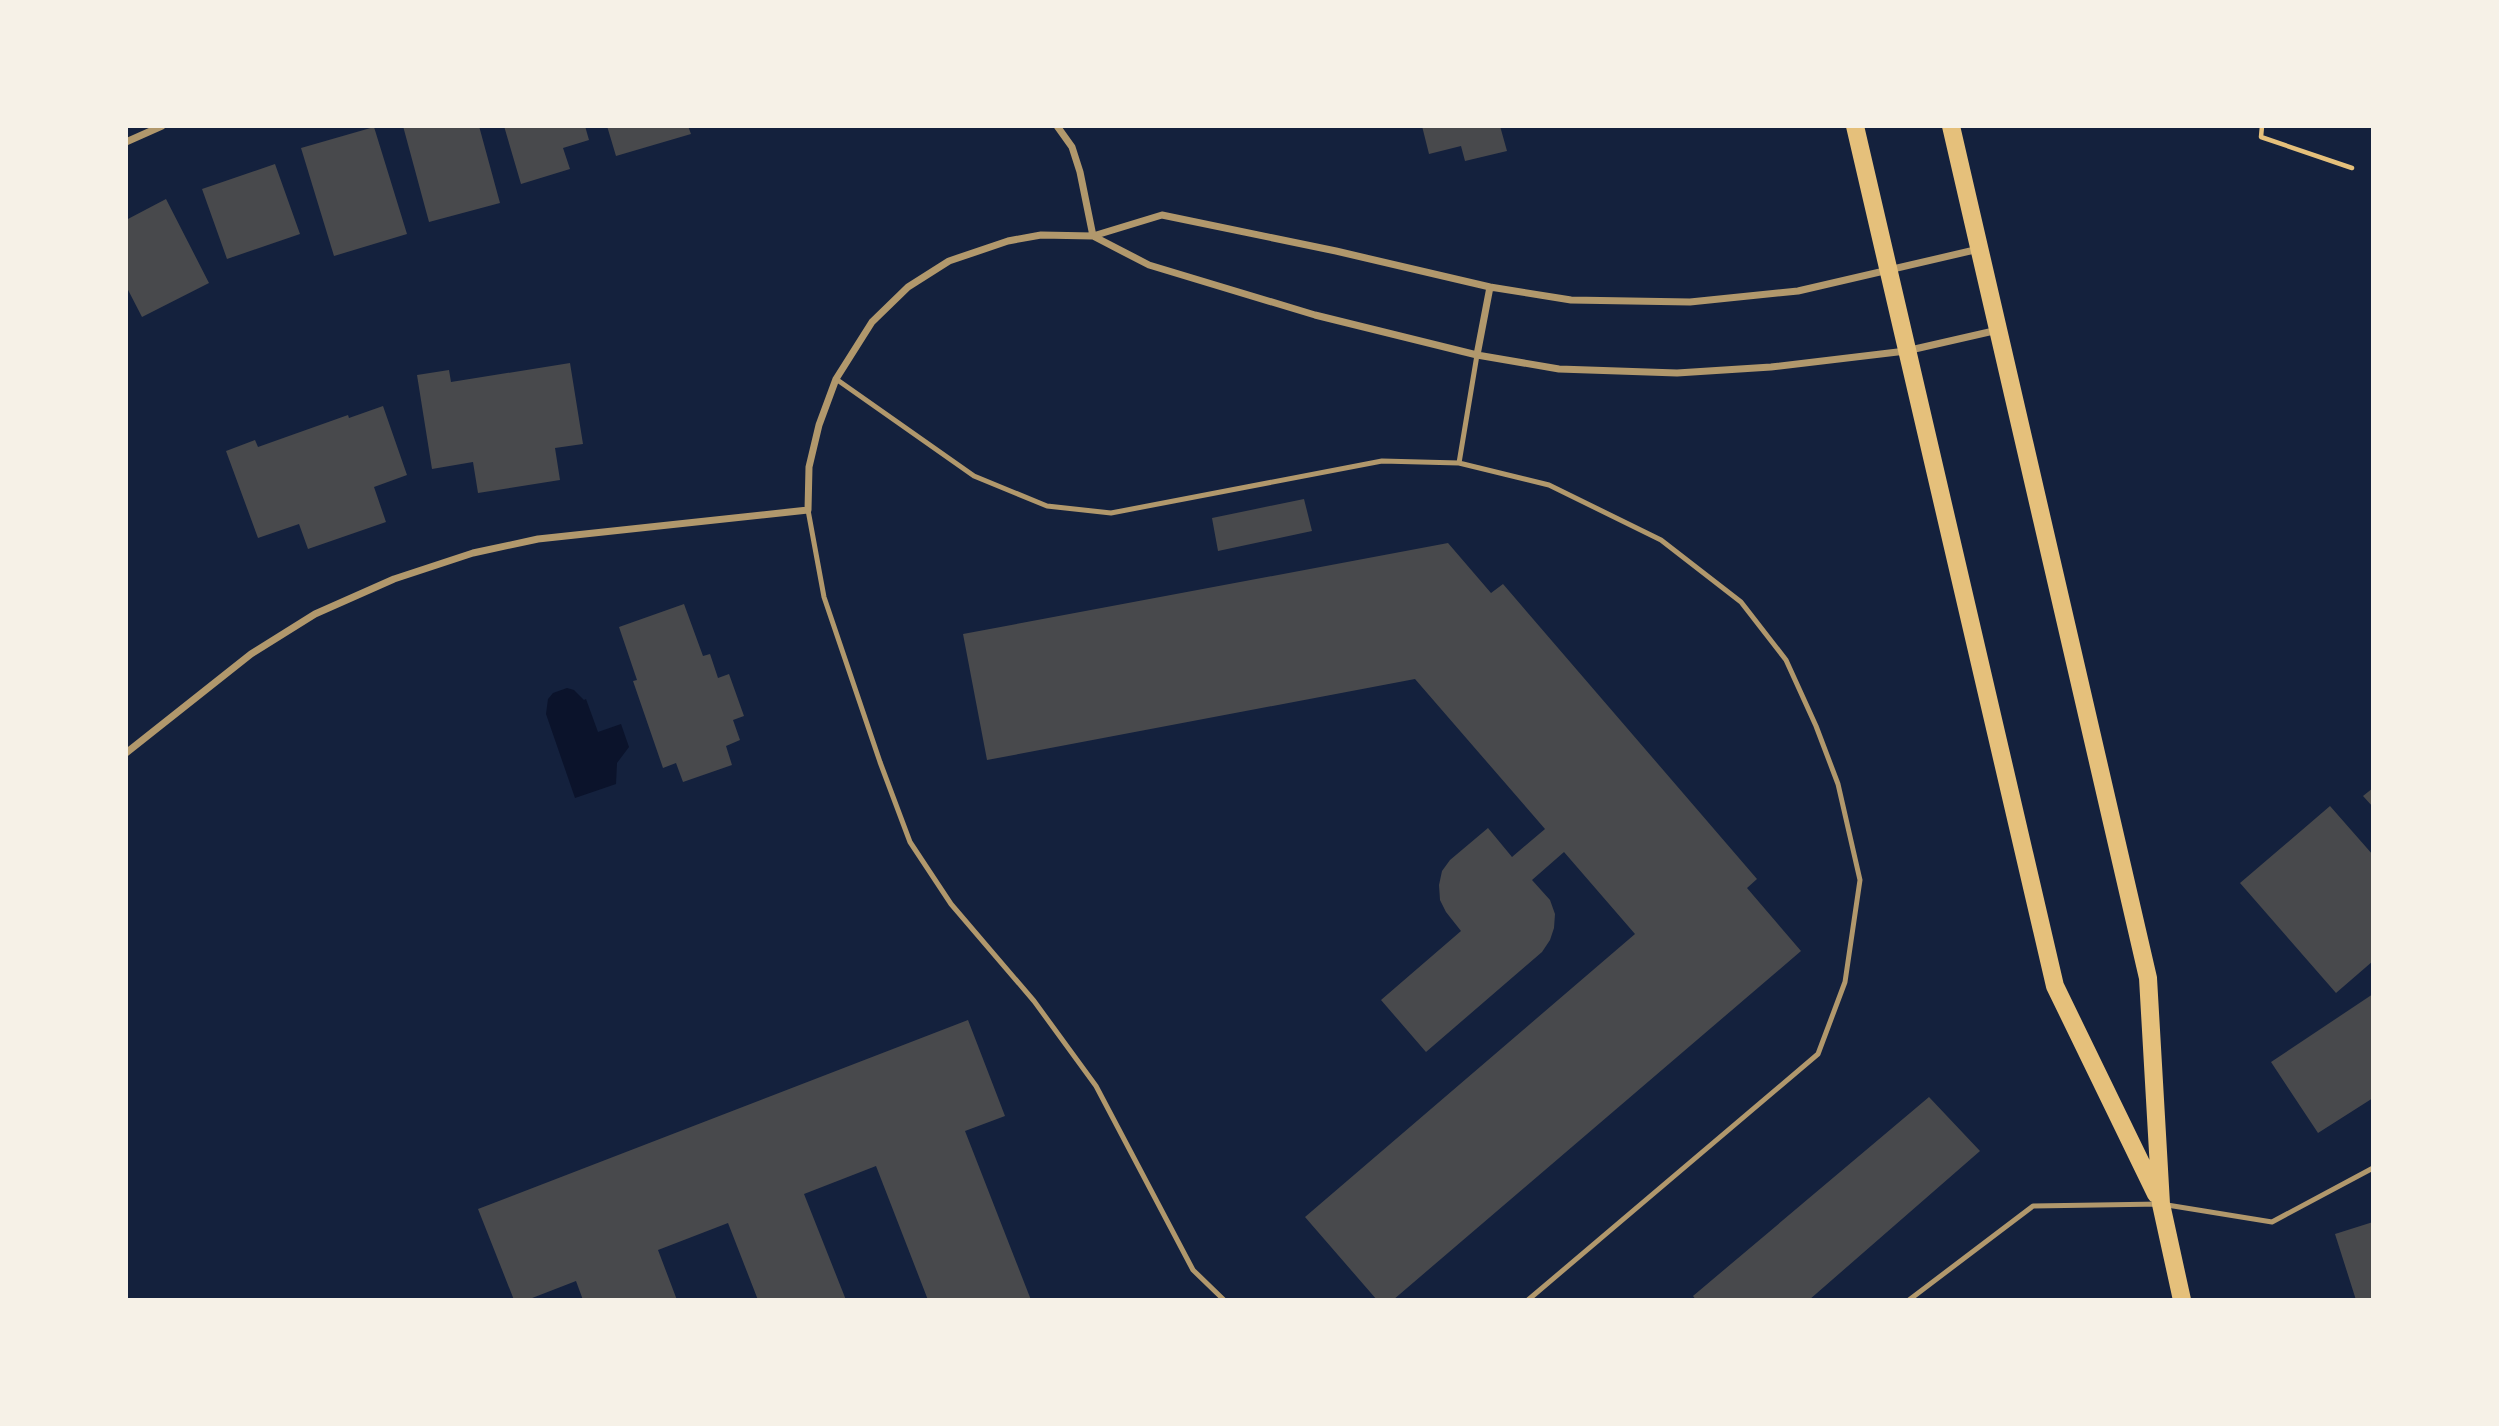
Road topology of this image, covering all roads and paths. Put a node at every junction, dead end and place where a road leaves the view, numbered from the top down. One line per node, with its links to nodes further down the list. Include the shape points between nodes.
1 (162, 126): 6 (street)
2 (1057, 126): 8 (street, via 1072,147)
3 (1855, 126): 10 (main road)
4 (1951, 126): 9 (main road)
5 (2262, 126): 7 (path, via 2261,137)
6 (126, 142)
7 (2352, 168)
8 (1093, 236): 11 (street, via 1162,215); 14 (street, via 1149,265 1315,315); 15 (street, via 1041,235 949,261 908,287 872,323)
9 (1980, 249): 10 (street); 12 (main road)
10 (1887, 269): 11 (street, via 1798,291 1690,302 1571,300); 13 (main road)
11 (1490, 288): 14 (street)
12 (1998, 330): 13 (street); 20 (main road, via 2148,978)
13 (1906, 351): 14 (street, via 1677,373 1559,369); 20 (main road, via 2055,986)
14 (1478, 355): 16 (lane)
15 (836, 379): 16 (lane, via 974,476 1046,506 1111,513 1382,461); 17 (street, via 808,467)
16 (1459, 463): 22 (lane, via 1549,485 1661,540 1741,603 1786,660 1816,726 1839,784 1860,880 1845,982 1818,1054)
17 (808, 510): 18 (street, via 538,539 473,553 394,579 315,614 251,654); 21 (lane, via 824,597 910,842 951,904 1034,1001 1096,1086 1193,1270)
18 (126, 753)
19 (2373, 1168): 20 (lane, via 2272,1222)
20 (2161, 1204): 23 (lane, via 2033,1206); 24 (main road)
21 (1224, 1300)
22 (1528, 1300)
23 (1909, 1300)
24 (2182, 1300)

